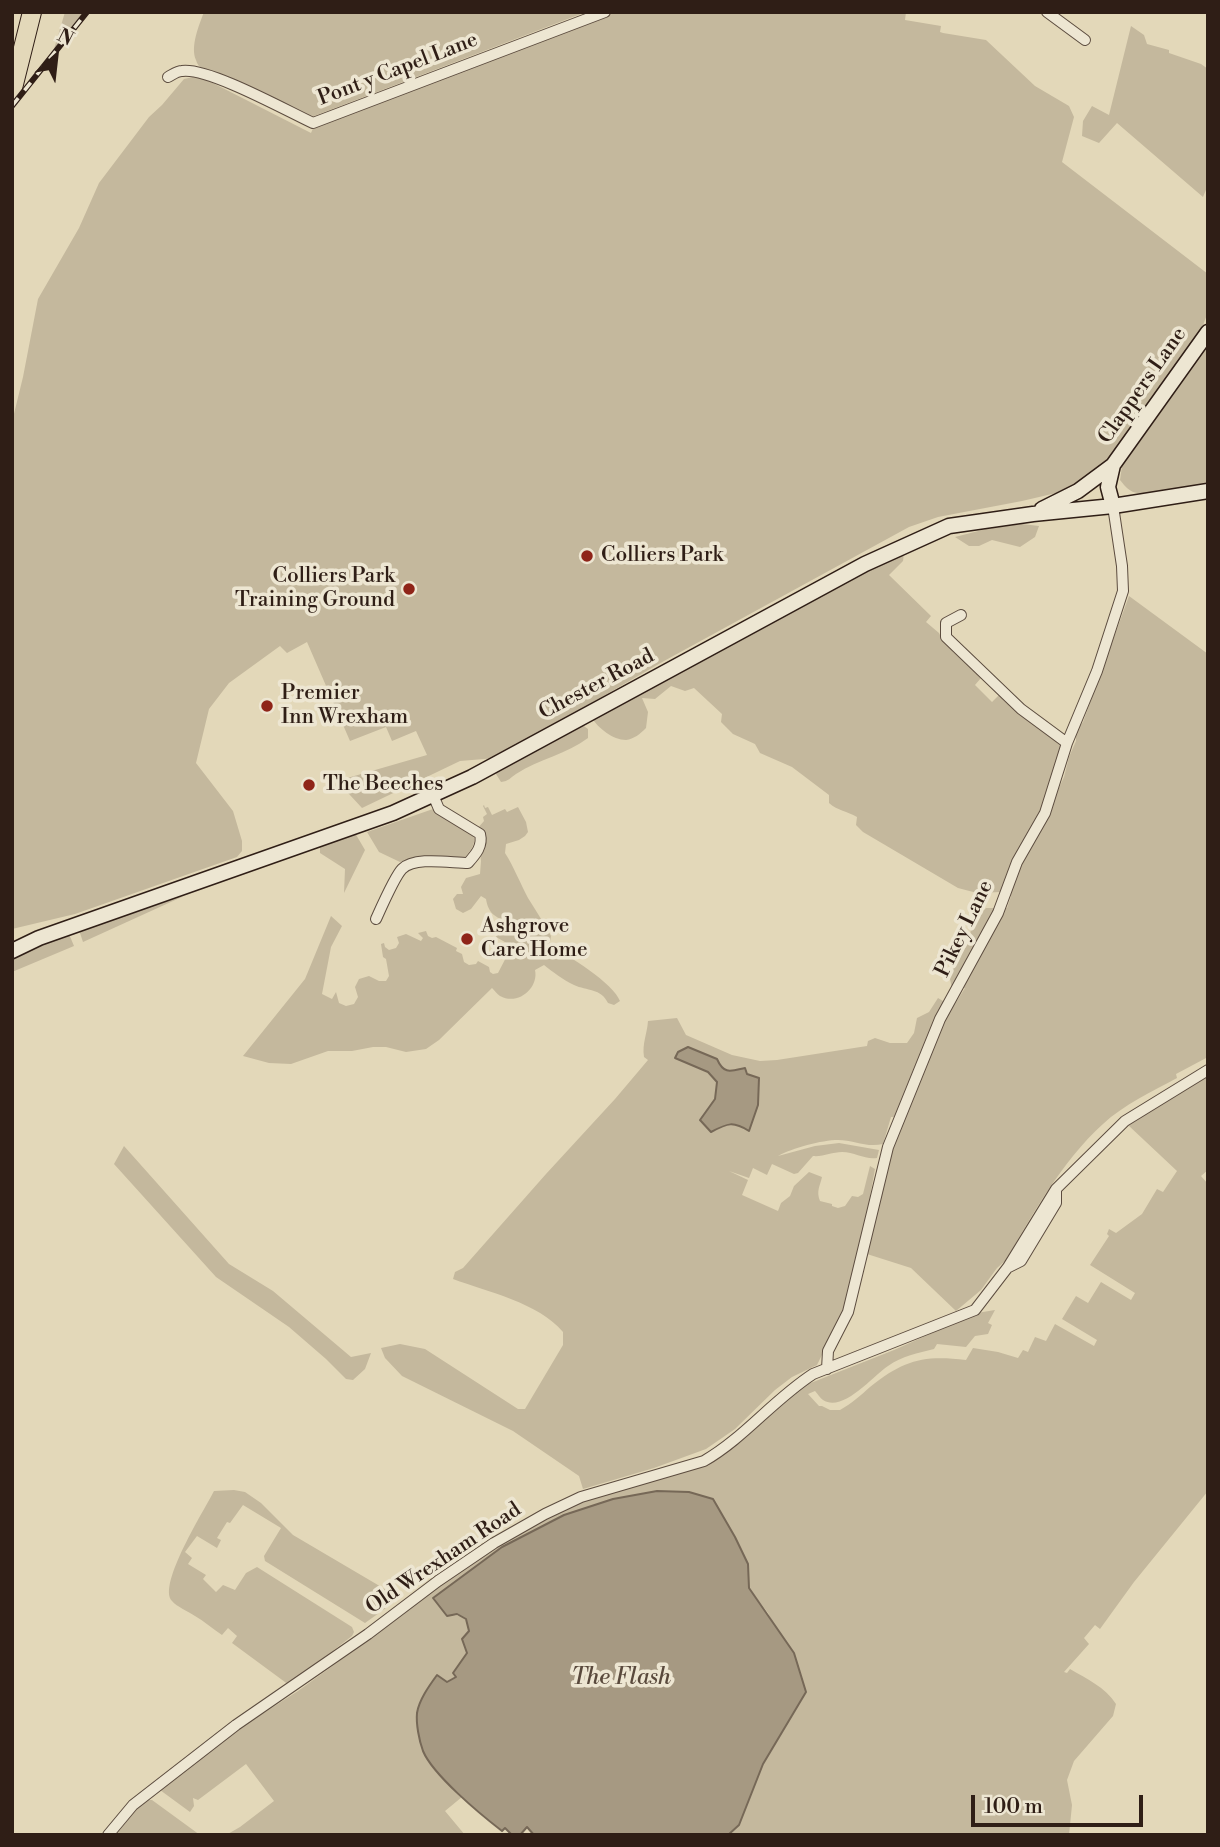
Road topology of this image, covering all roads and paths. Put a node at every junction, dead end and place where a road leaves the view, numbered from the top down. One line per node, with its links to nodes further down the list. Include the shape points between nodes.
1 (32, 12): 6 (highway)
2 (605, 12): 5 (street, Pont y Capel Lane, via 313,123 216,78 192,71)
3 (1047, 12): 4 (street)
4 (1085, 40)
5 (168, 77)
6 (12, 92)
7 (1208, 332): 8 (main road, Clappers Lane)
8 (1113, 465): 10 (main road, Clappers Lane, via 1108,487); 11 (main road, Clappers Lane, via 1078,491)
9 (1208, 491): 10 (main road, Chester Road)
10 (1113, 506): 11 (main road, Chester Road); 13 (street, Pikey Lane, via 1123,591)
11 (1033, 513): 14 (main road, Chester Road, via 949,526 865,564)
12 (961, 615): 13 (street, via 946,623 946,637 1021,709)
13 (1067, 743): 18 (street, Pikey Lane, via 1045,813 940,1020 888,1147 848,1312 828,1351)
14 (433, 795): 15 (street, via 439,809 480,834 479,848 468,863 430,861 402,869); 16 (main road, Chester Road)
15 (376, 919)
16 (12, 951)
17 (1208, 1070): 18 (street, Old Wrexham Road, via 1125,1121 1056,1189 1008,1267 975,1310)
18 (827, 1369): 19 (street, Old Wrexham Road, via 793,1387 704,1461 581,1497 494,1543 236,1725 134,1805)
19 (108, 1835)

